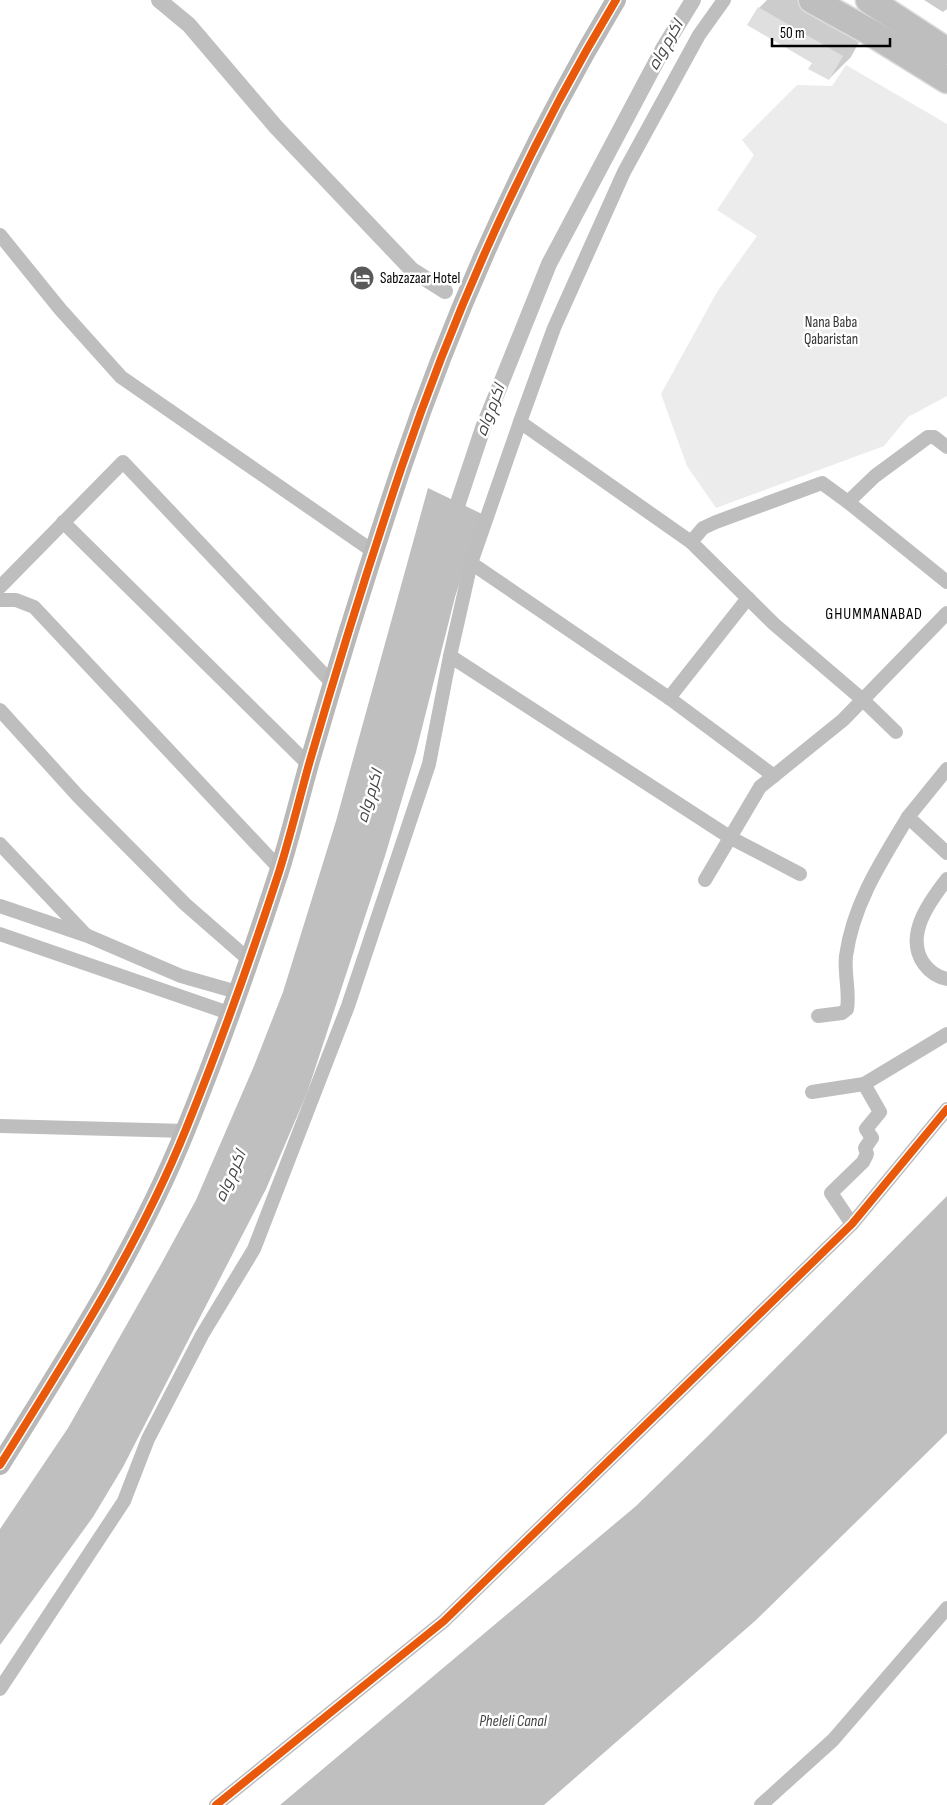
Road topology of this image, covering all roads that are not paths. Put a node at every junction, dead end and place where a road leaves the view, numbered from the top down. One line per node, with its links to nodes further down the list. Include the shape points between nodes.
1 (616, 0): 13 (street, via 535,149 478,270 403,462)
2 (724, 0): 8 (street, via 699,35 624,172 554,328)
3 (812, 0): 6 (highway)
4 (869, 0): 5 (highway)
5 (947, 51)
6 (947, 80)
7 (0, 236): 13 (street, via 121,377)
8 (520, 422): 12 (street); 14 (street)
9 (947, 447): 10 (street, via 931,436 875,476)
10 (848, 502): 12 (street, via 822,483 716,522 703,528); 15 (street)
11 (63, 522): 16 (street); 21 (street, via 119,464 126,464); 26 (street)
12 (691, 542): 17 (street)
13 (374, 552): 21 (street)
14 (471, 563): 20 (street); 22 (street)
15 (947, 582)
16 (0, 588)
17 (748, 598): 22 (street); 23 (street)
18 (0, 600): 33 (street, via 16,600 34,607)
19 (947, 612): 23 (street)
20 (450, 656): 30 (street); 54 (street, via 428,764 416,801 348,1006 254,1249 202,1335 148,1439 124,1501)
21 (333, 684): 26 (street)
22 (669, 698): 28 (street)
23 (864, 700): 25 (street); 28 (street)
24 (0, 710): 40 (street, via 78,796 165,884)
25 (896, 732)
26 (309, 765): 33 (street)
27 (947, 769): 29 (street)
28 (774, 776): 30 (street, via 760,787)
29 (908, 817): 32 (street); 44 (street, via 867,885 854,923 846,956 847,1009 842,1013)
30 (731, 838): 34 (street); 35 (street)
31 (0, 844): 39 (street)
32 (947, 853)
33 (280, 868): 40 (street)
34 (800, 874)
35 (705, 880)
36 (947, 880): 41 (street, via 924,913 918,930 917,950 930,972)
37 (0, 906): 39 (street)
38 (0, 934): 43 (street)
39 (88, 936): 42 (street, via 180,976)
40 (248, 959): 42 (street)
41 (947, 978)
42 (237, 992): 43 (street)
43 (229, 1013): 50 (street)
44 (818, 1016)
45 (947, 1034): 46 (street)
46 (864, 1084): 47 (street); 51 (street, via 880,1112 866,1130 872,1138 865,1148 868,1154 831,1193)
47 (812, 1092)
48 (947, 1109): 51 (street)
49 (0, 1126): 50 (street)
50 (186, 1131): 52 (street, via 95,1313)
51 (852, 1224): 55 (street, via 444,1621)
52 (0, 1464)
53 (947, 1608): 56 (street, via 833,1740)
54 (0, 1689)
55 (216, 1805)
56 (761, 1805)

